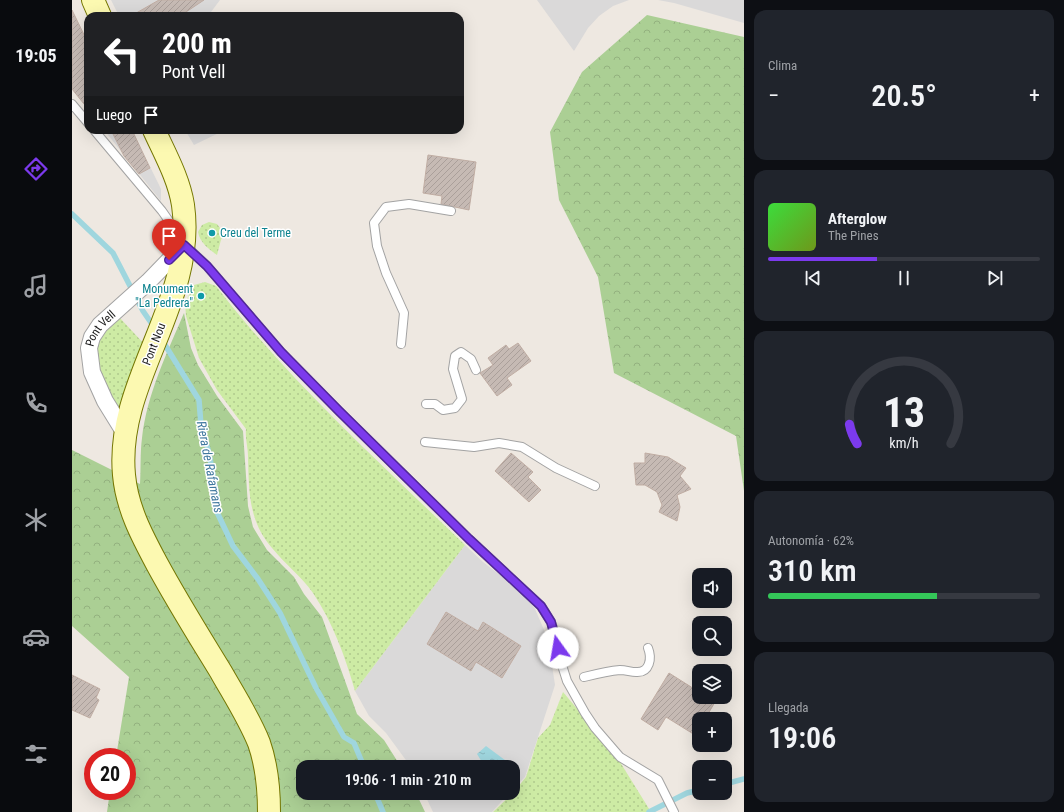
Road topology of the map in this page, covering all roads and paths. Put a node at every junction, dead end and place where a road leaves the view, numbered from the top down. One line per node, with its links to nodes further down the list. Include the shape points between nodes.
1 (92, 0): 2 (main road)
2 (98, 12)
3 (72, 104): 4 (lane)
4 (84, 118)
5 (97, 134): 8 (lane, via 162,211)
6 (156, 134): 8 (main road, Pont Nou, via 178,184 183,204)
7 (451, 211): 9 (lane, via 410,204 386,207 374,223 377,246 386,273 404,312)
8 (184, 245): 12 (main road, Pont Nou, via 181,270 174,294 130,410); 12 (street, Pont Vell, via 100,326 92,337 89,348 92,372 105,401); 18 (lane, via 207,266 281,352 339,411 541,606 551,622 567,681 595,728 620,757 658,780)
9 (402, 344)
10 (476, 370): 11 (lane, via 471,359 461,352 455,356 453,369 462,399 455,408 443,410 434,404)
11 (426, 404)
12 (126, 435): 17 (main road, Pont Nou, via 124,474 129,506 158,566 256,736 268,780)
13 (425, 442): 14 (lane, via 474,447 499,443 522,447 556,468)
14 (595, 486)
15 (648, 648): 16 (lane, via 651,655 650,664 644,670 637,673 623,670)
16 (584, 677)
17 (269, 812)
18 (674, 812)

